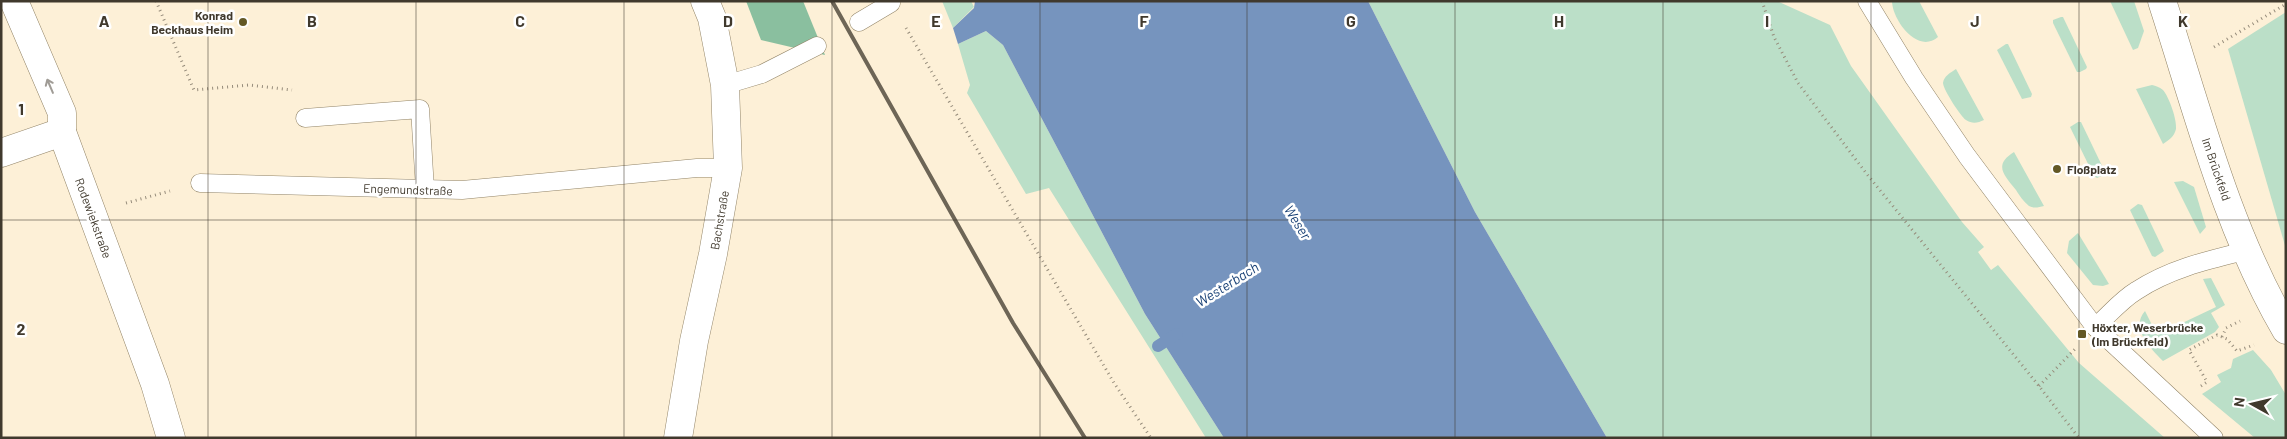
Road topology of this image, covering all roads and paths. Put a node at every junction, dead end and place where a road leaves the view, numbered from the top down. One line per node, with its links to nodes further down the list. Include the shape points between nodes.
1 (14, 1): 14 (street, Rodewiekstraße, one-way to 1, via 62,113)
2 (156, 1): 13 (path, via 194,90 249,85 304,91)
3 (705, 1): 12 (street, Bachstraße, via 712,18)
4 (1762, 1): 27 (path, via 1774,37 1798,83 1866,173)
5 (1866, 1): 22 (lane, via 1968,156)
6 (2162, 1): 11 (street, Im Brückfeld)
7 (891, 3): 9 (lane); 31 (path, via 1110,375)
8 (2286, 4): 11 (path, via 2229,40)
9 (859, 22)
10 (817, 46): 12 (lane, via 762,74)
11 (2182, 63): 20 (street, Im Brückfeld)
12 (725, 85): 16 (street, Bachstraße)
13 (305, 118): 18 (lane, via 420,109)
14 (62, 132): 15 (street); 19 (street, Rodewiekstraße)
15 (1, 153)
16 (728, 168): 18 (lane, Engemundstraße, via 697,168 462,190); 30 (street, Bachstraße)
17 (200, 183): 18 (lane, Engemundstraße); 19 (path)
18 (425, 189)
19 (92, 213): 29 (street, Rodewiekstraße, via 155,384)
20 (2245, 251): 22 (lane, via 2168,274 2135,291); 23 (street, Im Brückfeld)
21 (2240, 321): 24 (path, via 2226,328)
22 (2096, 327): 33 (lane)
23 (2286, 330)
24 (2222, 337): 25 (path, via 2237,352); 28 (path, via 2217,335 2189,350 2207,382)
25 (2250, 347)
26 (2074, 349): 27 (path)
27 (2039, 386): 32 (path)
28 (2198, 388)
29 (171, 438)
30 (678, 438)
31 (1151, 438)
32 (2078, 438)
33 (2214, 438)

